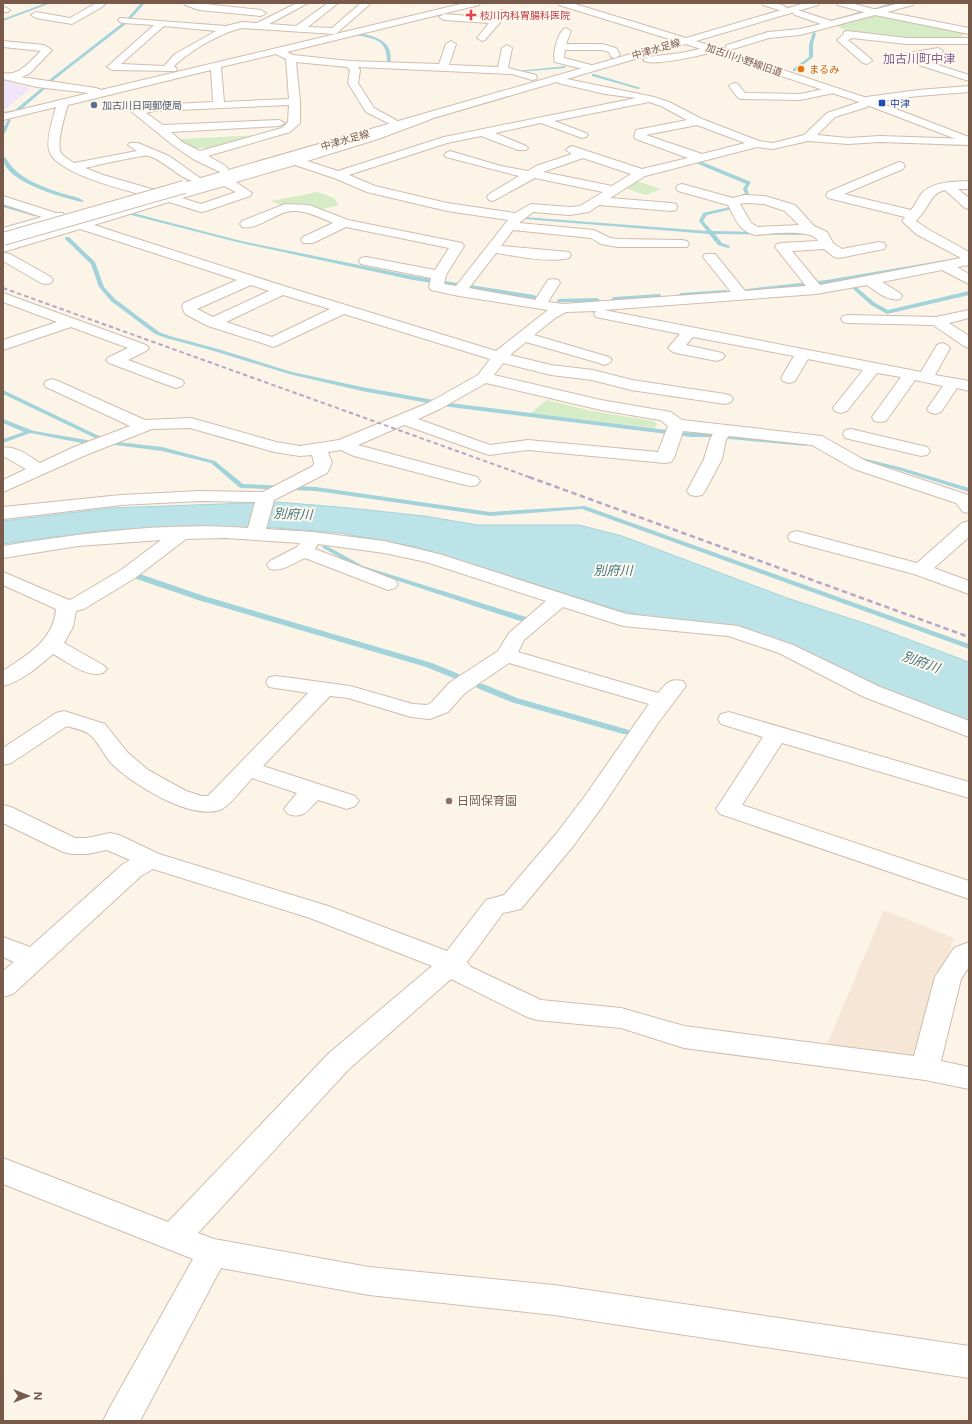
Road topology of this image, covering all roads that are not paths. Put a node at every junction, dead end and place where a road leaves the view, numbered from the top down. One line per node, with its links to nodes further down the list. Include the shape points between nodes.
1 (80, 3): 12 (street)
2 (188, 3): 15 (street)
3 (242, 3): 15 (street)
4 (304, 3): 21 (street)
5 (334, 3): 30 (street)
6 (476, 3): 18 (street)
7 (562, 3): 37 (street, 加古川小野線旧道)
8 (766, 3): 14 (street)
9 (815, 3): 37 (street, 中津水足線)
10 (841, 3): 17 (street)
11 (910, 3): 17 (street)
12 (100, 4): 20 (street, via 72,21 50,15)
13 (365, 4): 31 (street)
14 (782, 8)
15 (227, 10): 21 (street)
16 (505, 10): 25 (street)
17 (874, 12): 26 (street); 27 (street)
18 (434, 13): 25 (street, via 444,17); 33 (street)
19 (798, 13): 26 (street)
20 (36, 15)
21 (280, 15): 28 (street)
22 (162, 19): 23 (street, via 148,22); 29 (street); 62 (street, via 112,67)
23 (128, 20)
24 (956, 20): 27 (street)
25 (497, 21): 36 (street)
26 (829, 25): 35 (street); 43 (street, via 800,32 768,35)
27 (935, 25): 32 (street)
28 (259, 26): 29 (street, via 242,25); 30 (street)
29 (226, 28): 62 (street, via 179,56)
30 (298, 29): 31 (street)
31 (334, 31): 33 (street)
32 (969, 31)
33 (355, 32): 47 (street)
34 (568, 33): 42 (street)
35 (850, 35): 38 (street); 50 (street, via 842,40)
36 (482, 38)
37 (687, 41): 46 (street, 加古川小野線旧道); 61 (street, 中津水足線)
38 (907, 41): 39 (street); 49 (street, via 906,44)
39 (969, 41)
40 (3, 44): 67 (street, via 47,50 25,72)
41 (451, 44): 60 (street)
42 (560, 47): 51 (street, via 602,47 613,50); 61 (street, via 559,60)
43 (730, 47)
44 (507, 48): 65 (street)
45 (240, 49): 54 (street)
46 (714, 49): 55 (street); 75 (street, 加古川小野線旧道)
47 (277, 51): 53 (street); 54 (street)
48 (940, 51): 49 (street)
49 (922, 53): 63 (street, via 904,57)
50 (859, 54): 52 (street); 56 (street)
51 (615, 55)
52 (846, 55)
53 (291, 58): 57 (street); 81 (street)
54 (243, 60): 59 (street)
55 (648, 60)
56 (867, 61)
57 (350, 64): 60 (street); 89 (street, via 355,70 353,83 370,110)
58 (963, 66): 63 (street)
59 (216, 67): 64 (street); 84 (street)
60 (443, 68): 65 (street)
61 (591, 68): 85 (street, 中津水足線)
62 (166, 69): 64 (street)
63 (943, 70): 66 (street); 69 (street)
64 (197, 71): 77 (street)
65 (502, 71): 68 (street, via 513,71)
66 (926, 72)
67 (7, 77): 71 (street)
68 (532, 77)
69 (969, 78)
70 (562, 81): 80 (street)
71 (34, 84): 77 (street); 86 (street, via 36,91)
72 (897, 85): 78 (street)
73 (734, 86): 75 (street, via 742,96 752,97 800,97)
74 (969, 89): 76 (street)
75 (834, 90): 83 (street, 加古川小野線旧道)
76 (955, 90): 78 (street); 79 (street)
77 (107, 92): 82 (street)
78 (915, 94): 83 (street)
79 (969, 98)
80 (650, 99): 87 (street); 88 (street)
81 (295, 102): 84 (street); 90 (street)
82 (63, 103): 86 (street); 104 (street, via 54,148 56,154)
83 (863, 103): 94 (street, via 831,115); 96 (street, 加古川小野線旧道)
84 (219, 105): 91 (street, via 154,108 137,112)
85 (441, 112): 89 (street); 103 (street, via 374,137); 134 (street, 中津水足線, bridge)
86 (3, 117)
87 (542, 120): 92 (street); 93 (street)
88 (698, 121): 97 (street); 102 (street, via 640,132 640,137)
89 (392, 122): 106 (street, via 356,130)
90 (294, 123): 91 (street); 101 (street, via 286,130)
91 (161, 129): 101 (street)
92 (482, 132): 98 (street); 109 (street, via 444,140)
93 (582, 135)
94 (808, 138): 96 (street, via 848,141); 97 (street, via 773,146)
95 (128, 141): 99 (street)
96 (969, 141)
97 (757, 144): 102 (street)
98 (522, 148)
99 (148, 152): 104 (street); 110 (street, via 165,159)
100 (450, 155): 108 (street, via 470,158 500,169)
101 (197, 156): 106 (street)
102 (700, 158): 107 (street)
103 (296, 161): 109 (street); 111 (street)
104 (72, 167): 116 (street)
105 (888, 168): 124 (street, via 832,195)
106 (222, 170): 110 (street)
107 (641, 173): 108 (street, via 577,152); 115 (street)
108 (532, 174): 115 (street); 117 (street)
109 (338, 175): 126 (street, via 394,198)
110 (194, 178): 116 (street)
111 (227, 182): 118 (street); 118 (street, via 246,193 201,208)
112 (969, 185): 113 (street)
113 (948, 186): 121 (street); 124 (street, via 935,189 927,195)
114 (681, 188): 120 (street)
115 (613, 190): 119 (street)
116 (144, 192): 118 (street); 125 (street)
117 (493, 197)
118 (168, 199): 129 (street)
119 (597, 201): 122 (street); 126 (street, via 584,209 570,212 531,208)
120 (733, 202): 130 (street, via 745,199 765,200 790,208); 130 (street, via 746,226 756,231)
121 (969, 205)
122 (671, 207)
123 (4, 209): 125 (street, via 23,207)
124 (914, 215): 144 (street, via 908,221)
125 (54, 217): 129 (street); 132 (street)
126 (513, 222): 137 (street, via 595,231 606,241 618,243 664,241); 140 (street)
127 (344, 223): 128 (street, via 310,209 285,208); 133 (street); 135 (street)
128 (246, 224)
129 (81, 225): 131 (street); 142 (street)
130 (809, 229): 138 (street, via 822,235)
131 (98, 231): 142 (street); 148 (street)
132 (3, 232)
133 (401, 235): 136 (street); 151 (street, via 457,246)
134 (3, 239)
135 (308, 240)
136 (389, 244)
137 (682, 244)
138 (827, 245): 139 (street, via 839,254); 152 (street, via 782,247)
139 (879, 246)
140 (492, 249): 143 (street); 154 (street)
141 (378, 253): 151 (street, via 362,264)
142 (4, 254): 147 (street)
143 (564, 255)
144 (966, 257): 146 (street)
145 (718, 260): 155 (street)
146 (944, 266): 149 (street); 150 (street)
147 (42, 274)
148 (250, 280): 153 (street); 165 (street, via 189,306 190,311)
149 (869, 280): 156 (street); 161 (street)
150 (969, 280)
151 (438, 281): 154 (street)
152 (813, 286): 155 (street); 161 (street)
153 (282, 290): 159 (street); 165 (street)
154 (459, 292): 160 (street, via 545,297)
155 (742, 296): 158 (street)
156 (896, 296)
157 (7, 301): 164 (street)
158 (588, 307): 160 (street); 166 (street, via 603,314)
159 (344, 308): 165 (street, via 273,342); 173 (street)
160 (563, 308): 167 (street)
161 (842, 308): 163 (street, via 908,321)
162 (969, 314): 163 (street)
163 (936, 321): 168 (street)
164 (71, 322): 169 (street); 179 (street, via 141,348 114,360)
165 (213, 323)
166 (689, 332): 171 (street); 172 (street, via 676,348 693,356)
167 (523, 336): 173 (street); 174 (street)
168 (969, 343)
169 (3, 345)
170 (942, 348): 176 (street)
171 (803, 354): 175 (street); 178 (street)
172 (717, 356)
173 (499, 357): 177 (street); 185 (street, via 551,370 613,375 631,385 699,390)
174 (604, 360)
175 (873, 368): 176 (street); 186 (street)
176 (918, 376): 180 (street); 188 (street)
177 (484, 378): 189 (street, via 438,404); 191 (street, via 601,405 665,416)
178 (789, 378)
179 (176, 383)
180 (953, 383): 182 (street); 187 (street)
181 (52, 384): 184 (street)
182 (969, 386)
183 (88, 387): 184 (street)
184 (73, 393): 190 (street)
185 (725, 399)
186 (841, 408)
187 (935, 409)
188 (880, 417)
189 (403, 419): 191 (street, via 488,450 528,445 665,458); 194 (street)
190 (144, 426): 196 (street, via 164,422 191,422 274,447 300,451); 200 (street)
191 (675, 431): 193 (street)
192 (851, 434): 195 (street)
193 (721, 435): 199 (street, via 816,440 860,465); 203 (street)
194 (343, 445): 196 (street); 201 (street, via 441,480)
195 (897, 445): 197 (street); 199 (street)
196 (318, 448): 204 (street, via 323,463 321,469)
197 (921, 450)
198 (8, 452): 200 (street)
199 (877, 465): 205 (street, via 962,499)
200 (40, 470): 202 (street)
201 (471, 481)
202 (3, 487)
203 (696, 492)
204 (266, 497): 206 (street, via 200,496 121,500); 209 (street)
205 (969, 508)
206 (3, 513)
207 (969, 527): 214 (street)
208 (182, 533): 209 (street); 212 (street, via 78,540); 221 (street, via 128,574 77,606)
209 (256, 533): 211 (street)
210 (797, 537): 214 (street, via 823,552)
211 (309, 544): 213 (street); 215 (street); 220 (street, via 384,547 432,558)
212 (3, 552)
213 (277, 566)
214 (921, 570): 219 (street)
215 (362, 574): 217 (street); 218 (street)
216 (3, 578): 221 (street)
217 (344, 584)
218 (388, 584)
219 (969, 588)
220 (561, 599): 223 (street, via 516,636); 229 (street, via 623,620 731,630 786,649 872,692)
221 (66, 606): 222 (street, via 66,617 60,634)
222 (50, 644): 224 (street); 225 (street, via 23,668)
223 (506, 655): 227 (street, via 457,688 440,707 430,712 411,710 350,692); 243 (street, via 669,693 631,743 582,818 512,903 495,906)
224 (96, 669)
225 (3, 680)
226 (277, 682): 227 (street)
227 (325, 688): 232 (street)
228 (729, 719): 230 (street)
229 (969, 730)
230 (776, 734): 234 (street, via 898,777); 239 (street, via 728,809)
231 (3, 758): 232 (street, via 64,718 97,729 117,756 139,775 177,795 204,805 214,803)
232 (247, 769): 233 (street)
233 (313, 790): 235 (street); 236 (street)
234 (969, 790)
235 (347, 801)
236 (296, 809)
237 (3, 813): 238 (street, via 72,846 110,841)
238 (150, 860): 242 (street, via 132,870); 243 (street, via 320,912)
239 (967, 885)
240 (3, 946): 242 (street)
241 (969, 952): 245 (street, via 962,955 948,977)
242 (33, 960): 244 (street)
243 (452, 963): 245 (street, via 462,974 537,1010 621,1018 684,1037); 248 (street, via 338,1062)
244 (3, 987)
245 (925, 1069): 246 (street)
246 (969, 1078)
247 (3, 1170): 248 (street)
248 (173, 1238): 249 (street)
249 (213, 1253): 250 (street, via 369,1282 554,1300); 251 (street)
250 (969, 1362)
251 (120, 1421)

